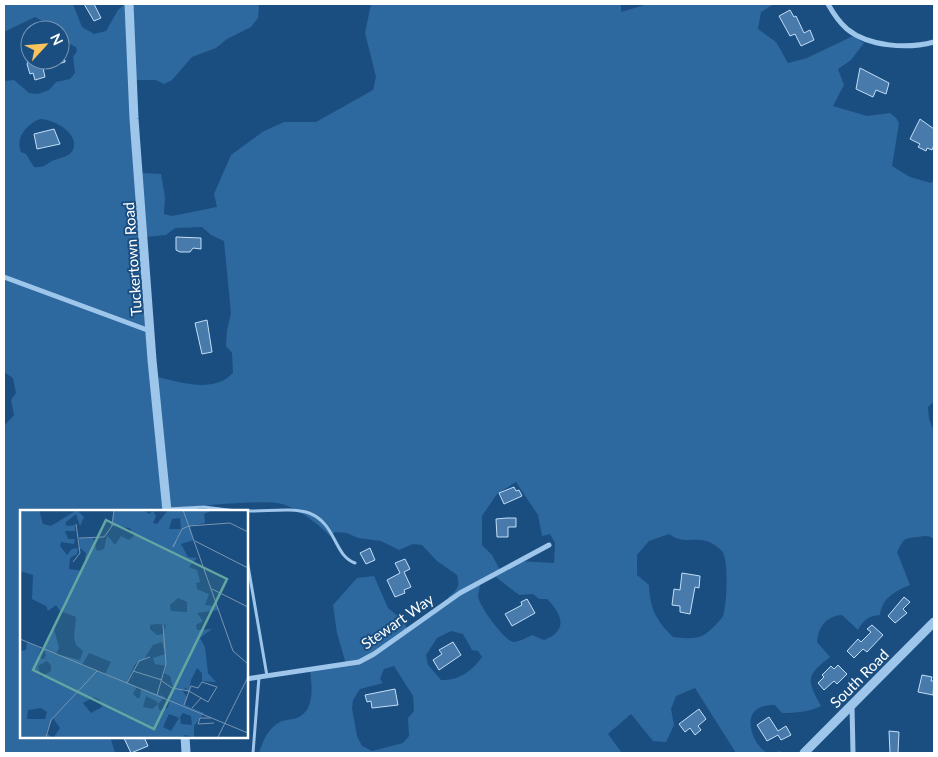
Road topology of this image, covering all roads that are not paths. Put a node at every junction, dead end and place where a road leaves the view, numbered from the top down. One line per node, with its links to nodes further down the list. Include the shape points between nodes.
1 (129, 4): 5 (street, Tuckertown Road, via 134,119)
2 (828, 4): 3 (street, via 848,30 871,40 899,46)
3 (934, 42)
4 (4, 277): 5 (street)
5 (151, 331): 6 (street, Tuckertown Road)
6 (167, 510): 7 (lane, via 204,507)
7 (228, 510)
8 (248, 511): 10 (lane, via 308,513 328,526 343,555)
9 (549, 546): 13 (street, Stewart Way, via 460,593 359,662)
10 (355, 563)
11 (248, 566): 13 (lane)
12 (934, 622): 16 (street, South Road)
13 (267, 676): 14 (street, Stewart Way)
14 (259, 677): 15 (street, Stewart Way); 19 (lane)
15 (248, 679)
16 (852, 705): 20 (street, South Road); 21 (street)
17 (185, 737): 18 (street)
18 (186, 753)
19 (252, 753)
20 (804, 753)
21 (853, 753)

